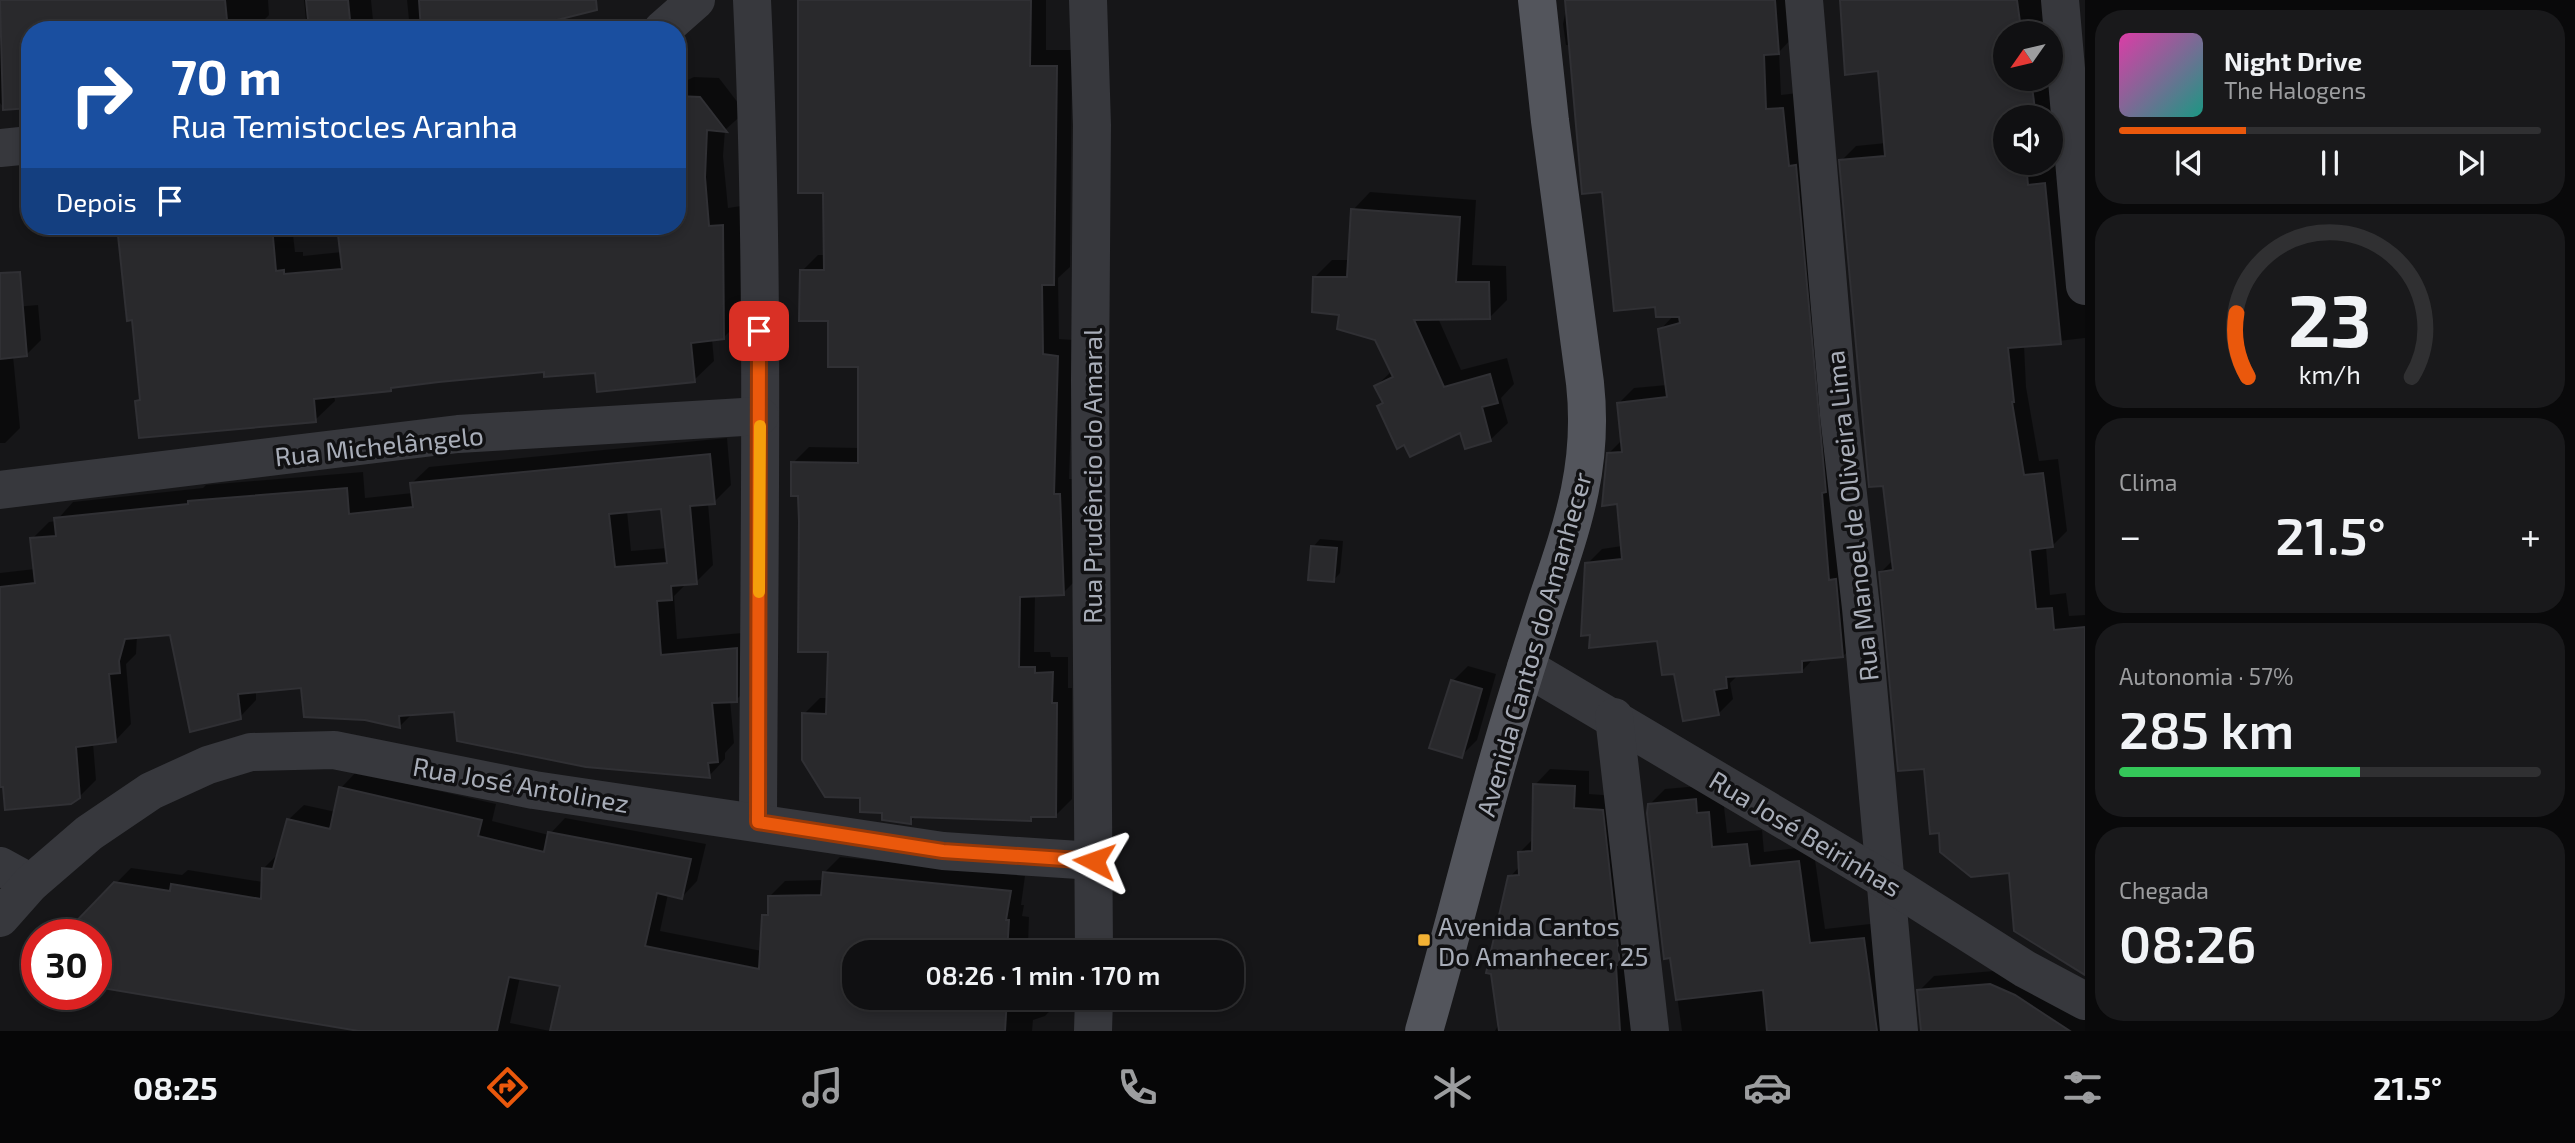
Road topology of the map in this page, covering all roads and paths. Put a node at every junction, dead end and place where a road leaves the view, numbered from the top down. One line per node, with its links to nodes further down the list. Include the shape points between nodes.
1 (696, 0): 7 (street)
2 (752, 0): 11 (street)
3 (1088, 0): 16 (street, Rua Prudêncio do Amaral)
4 (1537, 0): 13 (main road, Avenida Cantos do Amanhecer, via 1590,423 1582,492)
5 (1804, 0): 18 (street, Rua Manoel de Oliveira Lima)
6 (2060, 0): 10 (street)
7 (672, 21)
8 (21, 146): 9 (street)
9 (0, 148)
10 (2085, 286)
11 (760, 416): 12 (street, Rua Michelângelo, via 458,434); 15 (street)
12 (0, 490)
13 (1526, 667): 14 (street, Rua José Beirinhas); 24 (main road, Avenida Cantos do Amanhecer)
14 (1614, 717): 18 (street, Rua José Beirinhas); 25 (street)
15 (758, 822): 16 (street, Rua José Antolinez, via 943,851); 17 (street, Rua José Antolinez, via 534,790 334,750 251,752 208,765 151,791)
16 (1094, 861): 20 (street, Rua Prudêncio do Amaral)
17 (15, 875): 19 (street, Rua José Antolinez)
18 (1885, 880): 21 (street, Rua José Beirinhas, via 2025,969); 26 (street, Rua Manoel de Oliveira Lima)
19 (0, 918)
20 (1094, 940)
21 (2085, 1001)
22 (1094, 1010): 23 (street)
23 (1093, 1031)
24 (1424, 1031)
25 (1650, 1031)
26 (1899, 1031)

